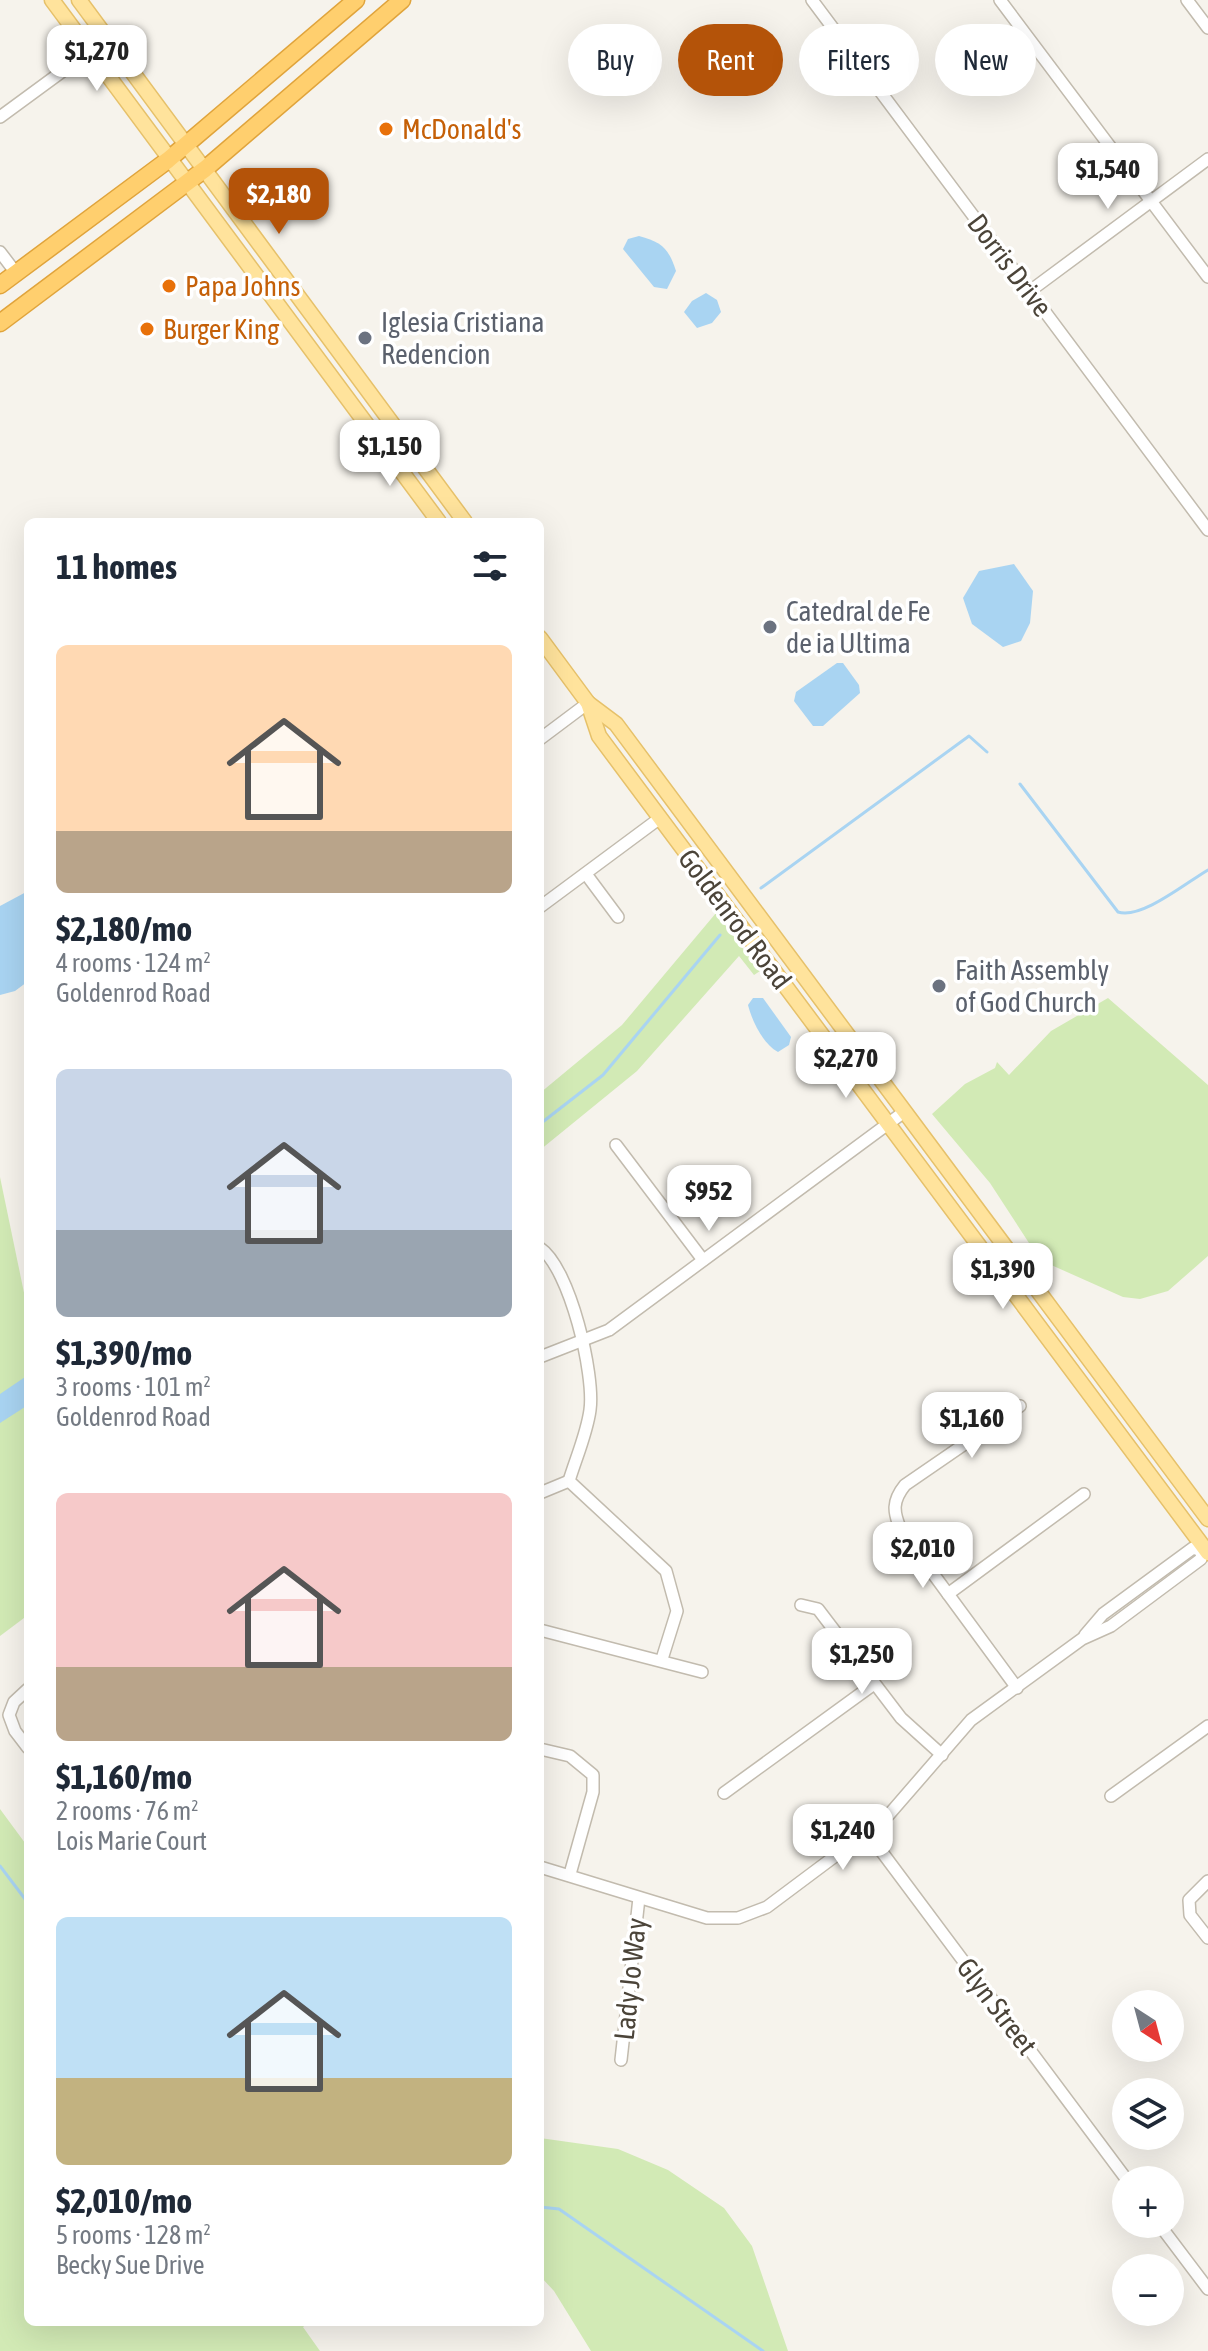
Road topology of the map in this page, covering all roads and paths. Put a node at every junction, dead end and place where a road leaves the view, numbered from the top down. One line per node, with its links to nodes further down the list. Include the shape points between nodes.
1 (52, 0): 9 (main road)
2 (79, 0): 11 (main road)
3 (356, 0): 11 (highway)
4 (402, 0): 14 (highway)
5 (812, 0): 21 (street, Dorris Drive)
6 (1000, 0): 16 (street)
7 (1187, 0): 8 (street)
8 (1208, 28)
9 (90, 51): 10 (street); 13 (main road)
10 (0, 117)
11 (186, 144): 13 (highway); 14 (main road)
12 (1208, 159): 16 (street)
13 (168, 160): 15 (main road); 18 (highway)
14 (205, 169): 15 (highway); 23 (main road)
15 (185, 184): 22 (highway); 24 (main road)
16 (1151, 201): 19 (street); 21 (street)
17 (0, 252): 18 (street)
18 (16, 273): 20 (highway)
19 (1208, 277)
20 (0, 285)
21 (1030, 291): 27 (street, Dorris Drive)
22 (0, 323)
23 (400, 434): 24 (street); 26 (main road)
24 (383, 447): 25 (main road)
25 (436, 518)
26 (462, 518)
27 (1208, 530)
28 (544, 643): 29 (main road, Goldenrod Road)
29 (588, 703): 30 (street); 31 (main road, Goldenrod Road, via 599,736); 36 (main road, Goldenrod Road, via 616,724)
30 (544, 736)
31 (660, 818): 32 (street); 35 (main road, Goldenrod Road)
32 (586, 874): 33 (street); 34 (street)
33 (544, 904)
34 (618, 917)
35 (747, 934): 36 (main road, via 778,958); 38 (main road, Goldenrod Road)
36 (793, 961): 37 (main road, Goldenrod Road)
37 (904, 1112): 38 (street); 48 (main road, Goldenrod Road)
38 (887, 1124): 41 (street); 49 (main road, Goldenrod Road)
39 (616, 1145): 41 (street)
40 (544, 1251): 42 (street, via 559,1272)
41 (703, 1260): 42 (street, via 609,1330)
42 (581, 1339): 43 (street); 45 (street, via 592,1389)
43 (544, 1355)
44 (1020, 1406): 50 (street, via 905,1485 896,1497 893,1514 901,1530)
45 (569, 1481): 46 (street); 53 (street, via 666,1571 677,1611)
46 (544, 1491)
47 (1084, 1494): 50 (street)
48 (1208, 1519)
49 (1206, 1550): 56 (street, via 1111,1626 1082,1639)
50 (948, 1594): 56 (street)
51 (801, 1605): 55 (street, via 818,1609)
52 (544, 1631): 53 (street)
53 (662, 1659): 54 (street)
54 (702, 1672)
55 (874, 1684): 61 (street, via 901,1718); 62 (street)
56 (1017, 1688): 61 (street, via 971,1720)
57 (24, 1693): 59 (street, via 9,1715)
58 (1208, 1726): 63 (street)
59 (24, 1743)
60 (544, 1750): 66 (street, via 570,1756 593,1775)
61 (942, 1755): 64 (street)
62 (724, 1793)
63 (1111, 1796)
64 (867, 1832): 68 (street, via 767,1907 738,1918 707,1918); 71 (street, Glyn Street)
65 (544, 1868): 66 (street)
66 (570, 1874): 68 (street)
67 (1208, 1881): 69 (street, via 1189,1900 1190,1915)
68 (639, 1898): 70 (street, Lady Jo Way)
69 (1208, 1938)
70 (621, 2060)
71 (1117, 2166)
72 (1170, 2238): 73 (street)
73 (1208, 2289)

